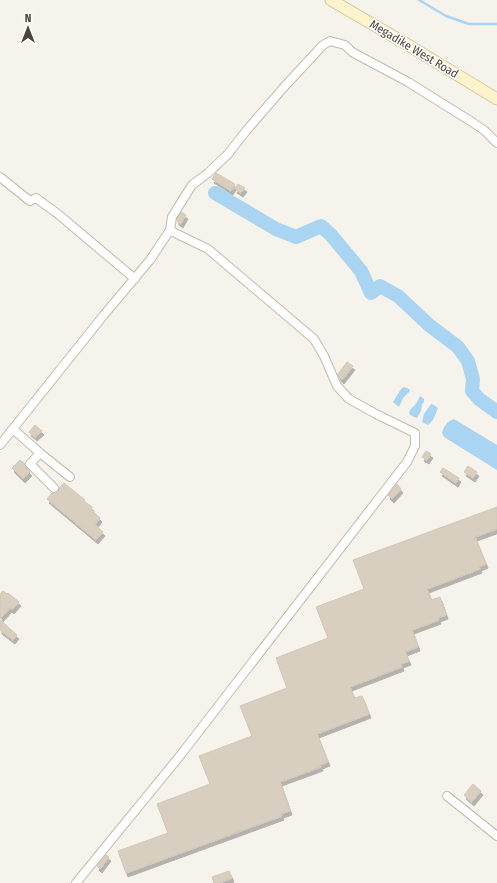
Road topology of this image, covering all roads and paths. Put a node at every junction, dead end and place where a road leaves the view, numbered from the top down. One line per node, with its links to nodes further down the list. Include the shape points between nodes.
1 (331, 0): 2 (street, Megadike West Road)
2 (497, 99)
3 (497, 143): 5 (street, via 485,131 408,82 345,46 330,41 323,45 284,88 228,154 192,185 172,218)
4 (0, 177): 6 (street, via 30,201 36,198 58,214)
5 (170, 230): 6 (street); 14 (street, via 208,249 314,339 337,386 349,399 415,433 415,446 408,462 382,496)
6 (135, 279): 7 (street)
7 (13, 429): 8 (street); 9 (street)
8 (0, 445)
9 (40, 453): 10 (street); 11 (street, via 30,464)
10 (70, 477)
11 (54, 488)
12 (447, 796): 13 (street)
13 (497, 836)
14 (76, 883)

